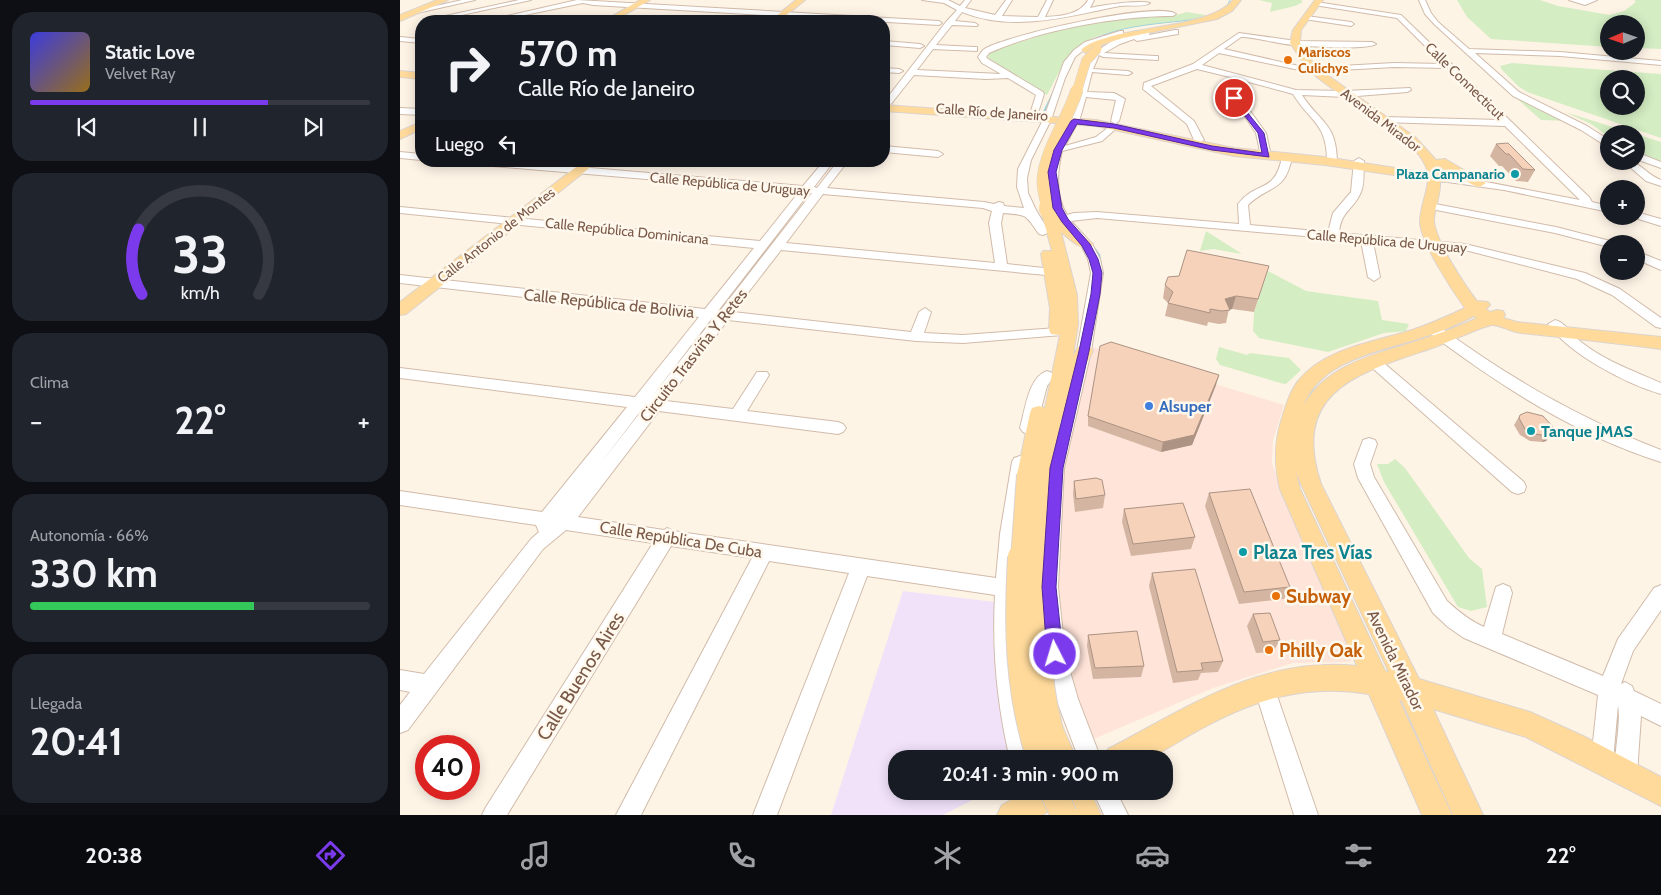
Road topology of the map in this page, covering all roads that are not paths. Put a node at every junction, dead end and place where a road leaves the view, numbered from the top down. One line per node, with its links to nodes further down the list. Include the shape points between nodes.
1 (435, 0): 30 (main road)
2 (444, 0): 26 (main road)
3 (472, 0): 24 (street)
4 (528, 0): 32 (street)
5 (583, 0): 22 (street); 33 (street)
6 (646, 0): 22 (main road)
7 (801, 0): 28 (main road)
8 (925, 0): 9 (street)
9 (944, 0): 38 (street)
10 (968, 0): 25 (street)
11 (1008, 0): 40 (street)
12 (1050, 0): 42 (street)
13 (1091, 0): 27 (street)
14 (1238, 0): 43 (main road, via 1232,10)
15 (1244, 0): 43 (main road, via 1239,10)
16 (1422, 0): 44 (street, via 1428,14)
17 (1429, 0): 44 (street)
18 (1572, 0): 19 (street, via 1585,3)
19 (1594, 0)
20 (1321, 2): 41 (main road); 62 (street, Calle Connecticut, via 1399,16)
21 (1147, 3): 23 (street)
22 (636, 6): 28 (street); 34 (main road)
23 (1114, 6): 27 (street); 37 (street)
24 (430, 8): 26 (street); 31 (street)
25 (961, 9): 38 (street); 38 (street); 40 (street)
26 (417, 11): 30 (main road)
27 (1083, 11): 42 (street)
28 (784, 14): 35 (street)
29 (1173, 14): 37 (street)
30 (402, 15): 39 (street)
31 (427, 15)
32 (447, 15)
33 (517, 15)
34 (619, 15)
35 (865, 15)
36 (890, 15): 38 (street)
37 (1124, 15): 73 (street, via 1020,39 983,54 984,61)
38 (946, 16): 46 (street); 51 (street, via 922,43); 54 (street)
39 (415, 17)
40 (997, 18): 42 (street)
41 (1310, 18): 45 (street); 52 (main road)
42 (1040, 19)
43 (1218, 19): 47 (main road); 47 (main road, via 1177,32)
44 (1439, 23): 58 (street)
45 (1351, 24)
46 (975, 25)
47 (1146, 34): 50 (street); 57 (main road, via 1118,40); 78 (street, via 1117,42 1100,51 1092,62); 80 (street, via 1112,34 1083,46 1070,60)
48 (415, 38): 49 (street)
49 (400, 39)
50 (1159, 43)
51 (890, 44)
52 (1299, 44): 53 (street); 56 (street, via 1243,34); 63 (main road, Avenida Mirador)
53 (1372, 44)
54 (930, 46): 55 (street); 69 (street)
55 (974, 49)
56 (1218, 50): 61 (street); 63 (street, via 1289,67)
57 (1095, 51): 59 (street); 68 (street); 129 (main road, via 1079,57 1056,121 1037,157 1032,183)
58 (1472, 52): 60 (street, via 1560,54); 84 (street, via 1516,94)
59 (1155, 58)
60 (1661, 63)
61 (1196, 66): 74 (street); 97 (street, via 1146,87 1191,123)
62 (1450, 66): 63 (street); 90 (street, Calle Connecticut)
63 (1318, 69): 77 (main road, Avenida Mirador)
64 (400, 70): 66 (main road)
65 (890, 70): 67 (street)
66 (415, 71)
67 (899, 71)
68 (1095, 71): 70 (street); 78 (street)
69 (910, 72): 73 (street); 79 (street)
70 (1128, 73)
71 (400, 74): 72 (main road)
72 (415, 75)
73 (1009, 76): 86 (street, via 1040,94)
74 (1243, 79): 76 (street); 100 (street, via 1233,89 1233,94 1258,128)
75 (1407, 90): 77 (street)
76 (1296, 92): 77 (street); 105 (street, via 1330,134)
77 (1350, 93): 89 (main road, Avenida Mirador)
78 (1083, 94): 80 (street, via 1066,106); 88 (street); 91 (street, via 1121,99)
79 (890, 98)
80 (1055, 100): 87 (street)
81 (890, 106): 86 (main road, Calle Río de Janeiro)
82 (890, 106): 87 (main road, Calle Río de Janeiro)
83 (400, 111): 85 (street)
84 (1553, 111): 93 (street); 95 (street)
85 (415, 112)
86 (1034, 114): 87 (main road, Calle Río de Janeiro)
87 (1048, 118): 88 (main road, Calle Río de Janeiro); 96 (street)
88 (1075, 120): 91 (main road, Calle Río de Janeiro); 98 (street)
89 (1390, 120): 90 (street); 117 (main road, Avenida Mirador, via 1423,142)
90 (1509, 123): 122 (street, Calle Connecticut)
91 (1114, 124): 97 (main road, Calle Río de Janeiro); 98 (street, via 1099,139); 100 (main road, Calle Río de Janeiro, via 1212,148)
92 (415, 128): 94 (main road)
93 (1600, 134)
94 (400, 136)
95 (1600, 138)
96 (1036, 139): 98 (street, via 1055,131 1062,133); 121 (street, via 1022,176)
97 (1199, 140): 100 (main road, Calle Río de Janeiro)
98 (1064, 144): 129 (street, via 1058,150 1052,172)
99 (890, 150): 101 (street)
100 (1266, 153): 104 (main road, Calle Río de Janeiro); 105 (main road, Calle Río de Janeiro)
101 (938, 154)
102 (400, 155): 103 (street)
103 (415, 156)
104 (1287, 158): 105 (main road, Calle Río de Janeiro); 134 (street, via 1279,182 1243,204)
105 (1332, 159): 107 (main road, Calle Río de Janeiro)
106 (1645, 159): 113 (street)
107 (1359, 163): 116 (main road, Calle Río de Janeiro); 135 (street, via 1356,192 1338,212)
108 (1645, 163): 113 (street)
109 (536, 167): 115 (street, Calle República de Uruguay)
110 (585, 167): 115 (main road, Calle Antonio de Montes)
111 (826, 167): 120 (street)
112 (837, 167): 120 (street, Circuito Trasviña Y Retes)
113 (1661, 167)
114 (1639, 170): 118 (street, via 1650,179)
115 (580, 171): 120 (street, Calle República de Uruguay); 132 (main road, Calle Antonio de Montes)
116 (1409, 171): 117 (main road, Calle Río de Janeiro); 117 (main road, via 1423,167)
117 (1440, 176): 119 (main road); 119 (main road); 124 (main road)
118 (1661, 182)
119 (1480, 183): 122 (street)
120 (813, 191): 126 (street, Calle República de Uruguay); 138 (street, Circuito Trasviña Y Retes)
121 (1024, 196): 126 (street, via 1016,205); 129 (street)
122 (1587, 202): 123 (street); 125 (street)
123 (1600, 203)
124 (1434, 206): 137 (street); 139 (main road)
125 (1600, 206)
126 (996, 207): 129 (street); 142 (street, via 995,223)
127 (400, 210): 132 (street, Calle República Dominicana)
128 (1645, 212): 131 (street)
129 (1048, 213): 134 (street, Calle República de Uruguay); 143 (main road, via 1042,232); 159 (street, via 1086,244 1094,259 1097,273 1095,294); 168 (main road, via 1071,302 1070,324)
130 (1645, 214): 133 (street)
131 (1661, 214)
132 (516, 220): 138 (street, Calle República Dominicana); 146 (main road, Calle Antonio de Montes)
133 (1661, 221)
134 (1245, 228): 135 (street, Calle República de Uruguay)
135 (1334, 235): 136 (street, Calle República de Uruguay)
136 (1366, 238): 139 (street, Calle República de Uruguay); 144 (street)
137 (1600, 241)
138 (771, 245): 142 (street, Calle República Dominicana); 150 (street, Circuito Trasviña Y Retes); 151 (street, Circuito Trasviña Y Retes)
139 (1440, 245): 149 (main road); 152 (street, Calle República de Uruguay, via 1465,247 1581,276 1616,292)
140 (1645, 258): 141 (street)
141 (1661, 266)
142 (1002, 268): 143 (street, Calle República Dominicana)
143 (1053, 273): 154 (main road, via 1058,308)
144 (1374, 277)
145 (400, 279): 146 (street, Calle República de Bolivia)
146 (435, 283): 147 (main road, Calle Antonio de Montes); 150 (street, Calle República de Bolivia)
147 (400, 310)
148 (925, 312): 157 (street)
149 (1486, 312): 153 (main road, via 1516,327); 155 (main road, Avenida Mirador)
150 (710, 314): 151 (street, Calle República de Bolivia); 165 (street, Circuito Trasviña Y Retes)
151 (725, 316): 157 (street, Calle República de Bolivia); 166 (street, Circuito Trasviña Y Retes)
152 (1661, 324)
153 (1558, 329): 156 (main road); 158 (main road); 164 (street, via 1587,353)
154 (1057, 332): 157 (street, Calle República de Bolivia, via 964,339); 163 (main road)
155 (1438, 333): 160 (main road, Avenida Mirador); 171 (street, via 1500,377 1554,409 1616,439); 187 (main road, Avenida Mirador, via 1381,344 1320,372 1296,400 1285,436 1284,460 1290,489)
156 (1661, 334)
157 (916, 336)
158 (1661, 343)
159 (1084, 351): 168 (main road, via 1068,396); 192 (street, via 1056,468 1052,518 1049,587 1055,654)
160 (1374, 362): 173 (street); 191 (main road, Avenida Mirador, via 1337,381 1320,397 1309,416 1304,462 1325,516)
161 (400, 373): 165 (street)
162 (762, 375): 167 (street)
163 (1047, 376): 172 (main road); 181 (street, via 1038,390 1018,473)
164 (1661, 389)
165 (637, 402): 166 (street); 175 (street, Circuito Trasviña Y Retes)
166 (654, 404): 167 (street); 176 (street, Circuito Trasviña Y Retes)
167 (737, 415): 169 (street)
168 (1050, 424): 172 (main road)
169 (838, 428)
170 (1370, 444): 185 (street, via 1362,464 1366,478 1440,607 1463,626)
171 (1661, 456)
172 (1034, 476): 199 (main road, bridge, via 1019,591 1025,707); 200 (main road, bridge, via 1040,678 1050,727)
173 (1518, 487)
174 (400, 498): 175 (street, Calle República De Cuba)
175 (546, 519): 176 (street, Calle República De Cuba); 178 (street, Circuito Trasviña Y Retes)
176 (565, 521): 177 (street, Calle República De Cuba); 178 (street, Circuito Trasviña Y Retes)
177 (666, 536): 179 (street, Calle República De Cuba); 209 (street, Calle Buenos Aires)
178 (537, 544): 189 (street, Circuito Trasviña Y Retes)
179 (765, 551): 180 (street, Calle República De Cuba); 210 (street)
180 (862, 566): 181 (street, Calle República De Cuba); 211 (street)
181 (1005, 588): 196 (street, via 1006,671)
182 (1503, 593): 185 (street)
183 (1661, 594): 184 (street)
184 (1654, 615): 188 (street, via 1625,646)
185 (1491, 640): 188 (street)
186 (400, 680): 189 (street)
187 (1376, 680): 190 (main road, via 1294,680); 191 (main road); 216 (main road, Avenida Mirador)
188 (1612, 682): 193 (street); 203 (street)
189 (428, 685): 195 (street, Circuito Trasviña Y Retes)
190 (1264, 687): 197 (main road); 215 (street)
191 (1411, 690): 203 (main road, via 1494,713 1543,731); 217 (main road, Avenida Mirador)
192 (1067, 699): 196 (street, via 1057,721 1045,730 1032,735); 201 (street)
193 (1628, 699): 194 (street); 204 (street)
194 (1661, 715)
195 (400, 722)
196 (1012, 729): 198 (street)
197 (1164, 735): 202 (main road)
198 (1018, 750)
199 (1037, 750)
200 (1059, 750)
201 (1087, 750)
202 (1135, 750)
203 (1602, 761): 204 (main road)
204 (1626, 774): 205 (main road)
205 (1661, 792)
206 (1079, 800): 213 (main road)
207 (1108, 800): 214 (street)
208 (1038, 801): 212 (main road, bridge)
209 (494, 815)
210 (628, 815)
211 (765, 815)
212 (1064, 815)
213 (1086, 815)
214 (1116, 815)
215 (1306, 815)
216 (1437, 815)
217 (1468, 815)

